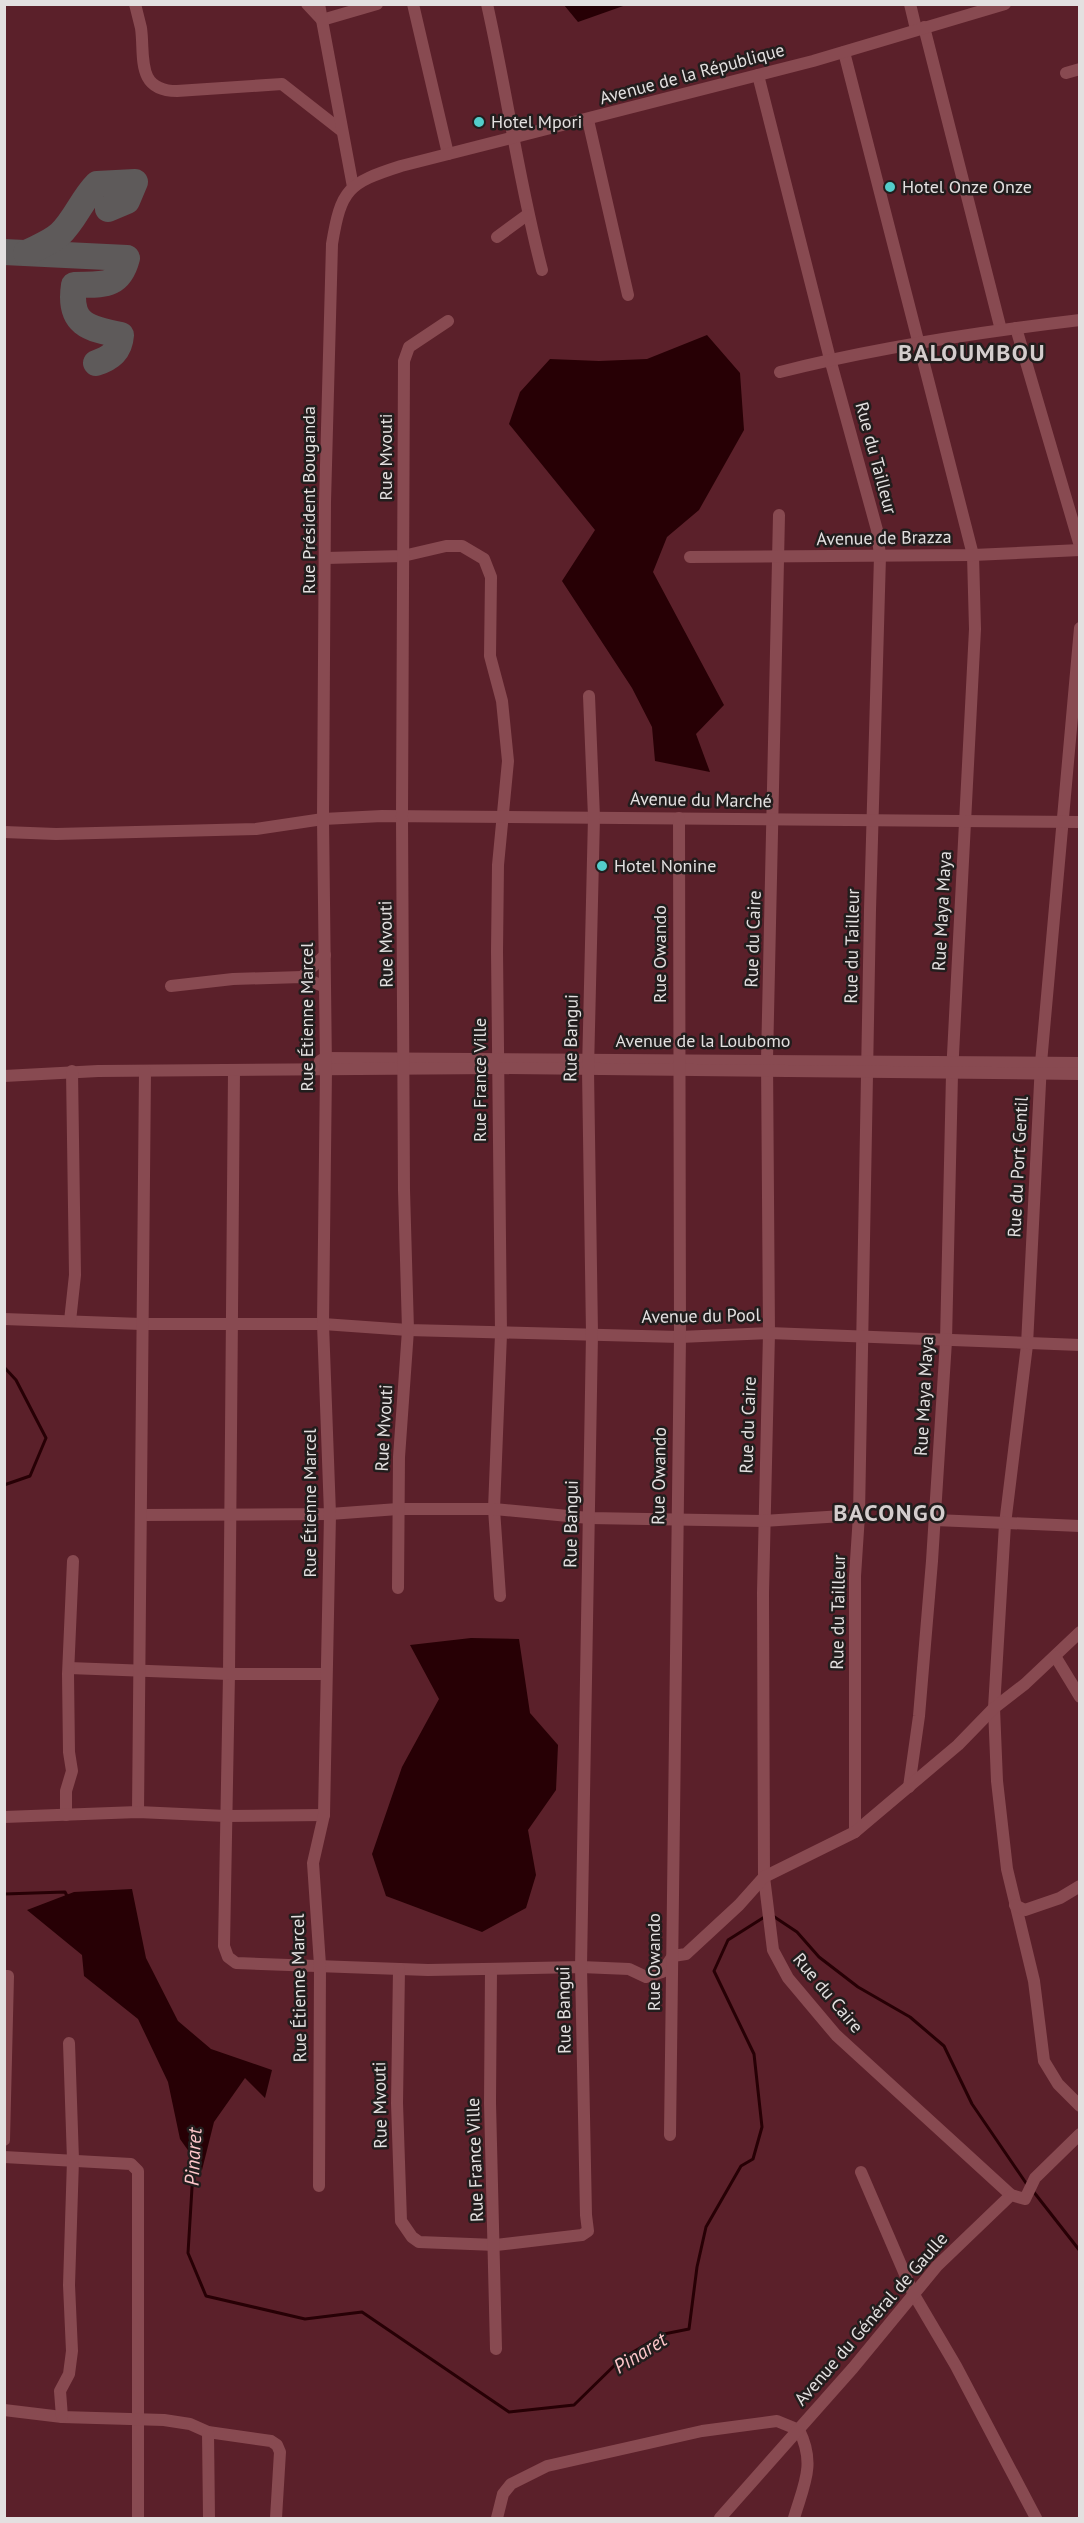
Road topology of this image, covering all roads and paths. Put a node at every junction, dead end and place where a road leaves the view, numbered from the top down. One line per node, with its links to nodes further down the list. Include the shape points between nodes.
1 (135, 4): 17 (street, via 143,67 149,80 161,89 282,84)
2 (306, 4): 10 (street)
3 (319, 4): 10 (street)
4 (377, 4): 10 (street)
5 (413, 4): 19 (street)
6 (487, 4): 18 (street)
7 (910, 4): 11 (street)
8 (1005, 4): 9 (street, Avenue de la République)
9 (982, 8): 11 (street, Avenue de la République)
10 (322, 20): 17 (street)
11 (920, 28): 12 (street, Avenue de la République); 28 (street)
12 (844, 52): 15 (street, Avenue de la République); 29 (street, Rue Maya Maya)
13 (1080, 69): 14 (street)
14 (1065, 74)
15 (758, 75): 16 (street, Avenue de la République); 30 (street, Rue du Tailleur)
16 (588, 120): 18 (street, Avenue de la République); 24 (street)
17 (342, 131): 20 (street)
18 (514, 139): 19 (street, Avenue de la République); 21 (street)
19 (448, 154): 20 (street, Avenue de la République, via 375,174)
20 (353, 187): 39 (street, Rue Président Bouganda, via 338,208 332,244)
21 (527, 215): 22 (street); 23 (street)
22 (497, 237)
23 (542, 270)
24 (628, 295)
25 (1080, 320): 27 (street)
26 (448, 321): 35 (street, Rue Mvouti, via 409,347 405,354)
27 (1016, 328): 28 (street); 33 (street)
28 (1001, 330): 29 (street)
29 (919, 343): 30 (street); 34 (street, Rue Maya Maya)
30 (830, 359): 31 (street); 36 (street, Rue du Tailleur, via 877,530)
31 (780, 372)
32 (779, 515): 38 (street, Rue du Caire)
33 (1080, 548): 34 (street, Avenue de Brazza)
34 (974, 555): 36 (street, Avenue de Brazza); 50 (street, Rue Maya Maya, via 975,629)
35 (403, 556): 39 (street); 42 (street, Rue Mvouti); 43 (street, Rue France Ville, via 462,546 484,559 489,567 490,656 502,700 508,761)
36 (880, 556): 38 (street, Avenue de Brazza); 48 (street, Rue du Tailleur)
37 (690, 557): 38 (street, Avenue de Brazza)
38 (779, 557): 47 (street, Rue du Caire)
39 (326, 558): 46 (street, Rue Président Bouganda)
40 (1080, 628): 51 (street, Rue du Port Gentil)
41 (589, 696): 44 (street, Rue Bangui)
42 (402, 817): 43 (street, Avenue du Marché); 46 (street, Avenue du Marché); 62 (street, Rue Mvouti)
43 (502, 817): 44 (street, Avenue du Marché); 59 (street, Rue France Ville)
44 (594, 817): 45 (street, Avenue du Marché); 63 (street, Rue Bangui)
45 (679, 818): 47 (street, Avenue du Marché); 57 (street, Rue Owando)
46 (323, 819): 52 (street, Avenue du Marché, via 256,829); 53 (street, Rue Étienne Marcel)
47 (774, 819): 48 (street, Avenue du Marché); 58 (street, Rue du Caire)
48 (874, 821): 50 (street, Avenue du Marché); 64 (street, Rue du Tailleur)
49 (1080, 822): 51 (street, Avenue du Marché)
50 (966, 823): 51 (street, Avenue du Marché); 65 (street, Rue Maya Maya)
51 (1062, 823): 66 (street, Rue du Port Gentil)
52 (4, 832)
53 (325, 955): 54 (street); 56 (street, Rue Étienne Marcel)
54 (302, 977): 55 (street); 56 (street)
55 (171, 986)
56 (325, 987): 61 (street, Rue Étienne Marcel)
57 (677, 1059): 58 (street, Avenue de la Loubomo); 63 (street, Avenue de la Loubomo); 70 (street, Rue Owando)
58 (767, 1060): 64 (street, Avenue de la Loubomo); 71 (street, Rue du Caire)
59 (496, 1063): 62 (street, Avenue de la Loubomo); 63 (street, Avenue de la Loubomo); 81 (street, Rue France Ville)
60 (1080, 1063): 66 (street, Avenue de la Loubomo)
61 (326, 1064): 62 (street, Avenue de la Loubomo); 69 (street, via 304,1071); 78 (street, Rue Étienne Marcel)
62 (405, 1064): 79 (street, Rue Mvouti)
63 (589, 1064): 70 (street, Avenue de la Loubomo); 82 (street, Rue Bangui)
64 (867, 1067): 65 (street, Avenue de la Loubomo); 71 (street, Avenue de la Loubomo); 84 (street, Rue du Tailleur)
65 (953, 1068): 66 (street, Avenue de la Loubomo); 85 (street, Rue Maya Maya)
66 (1041, 1069): 72 (street, Avenue de la Loubomo); 86 (street, Rue du Port Gentil)
67 (72, 1071): 68 (street); 73 (street); 75 (street, via 75,1275)
68 (145, 1071): 69 (street); 77 (street)
69 (234, 1071): 76 (street)
70 (678, 1072): 71 (street, Avenue de la Loubomo); 83 (street, Rue Owando)
71 (767, 1073): 80 (street, Rue du Caire)
72 (1080, 1074)
73 (4, 1076)
74 (4, 1319): 75 (street, Avenue du Pool)
75 (70, 1321): 77 (street, Avenue du Pool)
76 (231, 1322): 77 (street, Avenue du Pool); 78 (street, Avenue du Pool); 90 (street)
77 (141, 1324): 92 (street)
78 (323, 1324): 79 (street, Avenue du Pool); 91 (street, Rue Étienne Marcel)
79 (408, 1330): 81 (street, Avenue du Pool); 88 (street, Rue Mvouti)
80 (769, 1333): 83 (street, Avenue du Pool); 84 (street, Avenue du Pool); 97 (street, Rue du Caire)
81 (501, 1334): 82 (street, Avenue du Pool); 89 (street, Rue France Ville)
82 (592, 1334): 83 (street, Avenue du Pool); 94 (street, Rue Bangui)
83 (680, 1337): 95 (street, Rue Owando)
84 (863, 1337): 85 (street, Avenue du Pool); 93 (street, Rue du Tailleur)
85 (946, 1341): 86 (street, Avenue du Pool); 96 (street, Rue Maya Maya)
86 (1027, 1345): 87 (street, Avenue du Pool); 98 (street, Rue du Port Gentil)
87 (1080, 1346)
88 (398, 1509): 89 (street); 91 (street); 101 (street, Rue Mvouti)
89 (494, 1509): 94 (street); 102 (street, Rue France Ville)
90 (230, 1514): 91 (street); 92 (street); 107 (street)
91 (330, 1514): 108 (street, Rue Étienne Marcel)
92 (141, 1515): 106 (street)
93 (859, 1515): 97 (street); 117 (street, Rue du Tailleur, via 855,1576)
94 (589, 1518): 95 (street); 123 (street, Rue Bangui)
95 (676, 1519): 97 (street); 121 (street, Rue Owando)
96 (935, 1520): 98 (street); 111 (street, Rue Maya Maya, via 919,1716)
97 (763, 1521): 118 (street, Rue du Caire)
98 (1005, 1524): 99 (street); 110 (street, Rue du Port Gentil)
99 (1080, 1526)
100 (73, 1561): 105 (street)
101 (398, 1588)
102 (500, 1596)
103 (1080, 1632): 104 (street)
104 (1055, 1656): 109 (street); 110 (street)
105 (69, 1668): 106 (street); 113 (street, via 72,1771 66,1791)
106 (140, 1671): 107 (street); 112 (street)
107 (230, 1674): 108 (street); 114 (street)
108 (326, 1674): 115 (street, Rue Étienne Marcel)
109 (1080, 1697)
110 (994, 1708): 111 (street); 120 (street, Rue du Port Gentil, via 1001,1828)
111 (909, 1787): 117 (street)
112 (138, 1812): 113 (street); 114 (street)
113 (66, 1815): 116 (street)
114 (226, 1815): 115 (street); 122 (street, via 224,1946 228,1957 236,1963)
115 (324, 1815): 122 (street, Rue Étienne Marcel, via 313,1863)
116 (4, 1817)
117 (855, 1832): 118 (street)
118 (764, 1877): 121 (street, via 740,1905 686,1954); 136 (street, Rue du Caire, via 773,1950 788,1978 836,2035)
119 (1080, 1886): 120 (street, via 1025,1910)
120 (1015, 1905): 128 (street, Rue du Port Gentil, via 1034,1981 1044,2061 1058,2084)
121 (673, 1956): 123 (street, via 662,1972 646,1977 629,1970); 130 (street, Rue Owando)
122 (320, 1965): 124 (street); 135 (street, Rue Étienne Marcel)
123 (581, 1967): 125 (street); 137 (street, Rue Bangui, via 588,2231 582,2235)
124 (399, 1969): 125 (street); 137 (street, Rue Mvouti, via 397,2103 401,2221 419,2242)
125 (491, 1970): 137 (street, Rue France Ville, via 490,2103)
126 (4, 1976): 131 (street, via 8,1976)
127 (69, 2043): 133 (street)
128 (1080, 2106)
129 (1080, 2134): 136 (street, via 1035,2178 1025,2199)
130 (670, 2135)
131 (4, 2140)
132 (4, 2157): 133 (street)
133 (73, 2160): 141 (street, via 69,2285 72,2351 69,2374 60,2391); 142 (street, via 130,2164 138,2171)
134 (861, 2172): 138 (street)
135 (319, 2186)
136 (1011, 2195): 138 (street, Avenue du Général de Gaulle)
137 (496, 2244): 139 (street, Rue France Ville)
138 (913, 2293): 143 (street, Avenue du Général de Gaulle); 151 (street)
139 (496, 2349)
140 (4, 2410): 141 (street)
141 (62, 2417): 142 (street)
142 (138, 2421): 144 (street, via 190,2424); 145 (street)
143 (799, 2430): 148 (street, via 777,2421 702,2431 547,2466 511,2484 503,2494); 149 (street, Avenue du Général de Gaulle); 150 (street, via 809,2450 808,2469)
144 (208, 2432): 146 (street); 147 (street, via 277,2445 280,2452)
145 (138, 2518)
146 (209, 2518)
147 (276, 2518)
148 (497, 2518)
149 (720, 2518)
150 (794, 2518)
151 (1036, 2518)

